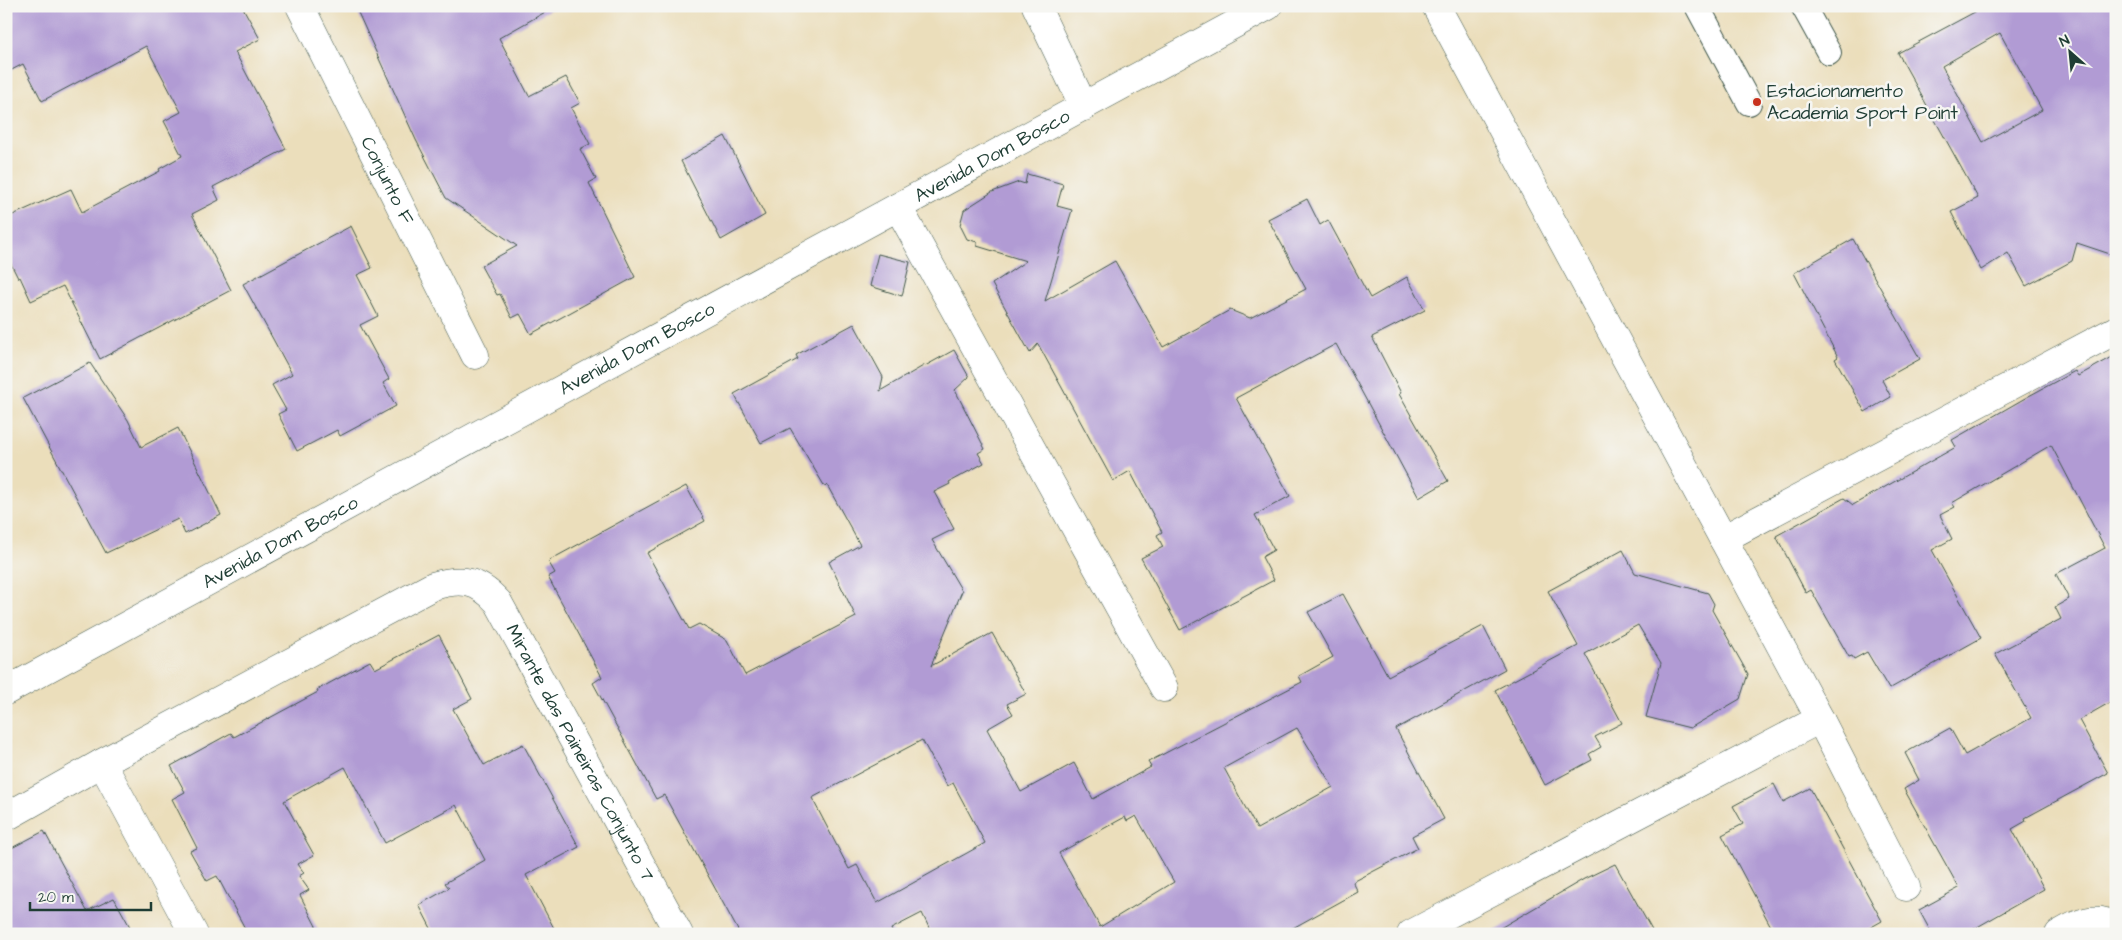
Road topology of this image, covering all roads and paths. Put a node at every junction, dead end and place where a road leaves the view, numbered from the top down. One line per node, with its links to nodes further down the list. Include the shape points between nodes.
1 (300, 6): 12 (street, Conjunto F)
2 (1036, 6): 9 (street)
3 (1268, 6): 9 (street, Avenida Dom Bosco)
4 (1436, 6): 13 (street)
5 (1697, 6): 8 (lane)
6 (1803, 6): 7 (lane)
7 (1829, 53)
8 (1749, 103)
9 (1084, 108): 10 (street, Avenida Dom Bosco)
10 (898, 207): 14 (street); 15 (street, Avenida Dom Bosco)
11 (2116, 330): 13 (street)
12 (475, 355)
13 (1723, 539): 16 (street)
14 (1164, 688)
15 (6, 691)
16 (1820, 718): 19 (street); 23 (street)
17 (102, 763): 18 (street); 21 (street); 22 (street, Mirante das Paineiras Conjunto 7, via 433,586 452,580 470,582 486,589 498,602)
18 (6, 817)
19 (1906, 888)
20 (2111, 924): 24 (street, via 2090,920)
21 (194, 934)
22 (679, 934)
23 (1410, 934)
24 (2059, 934)

